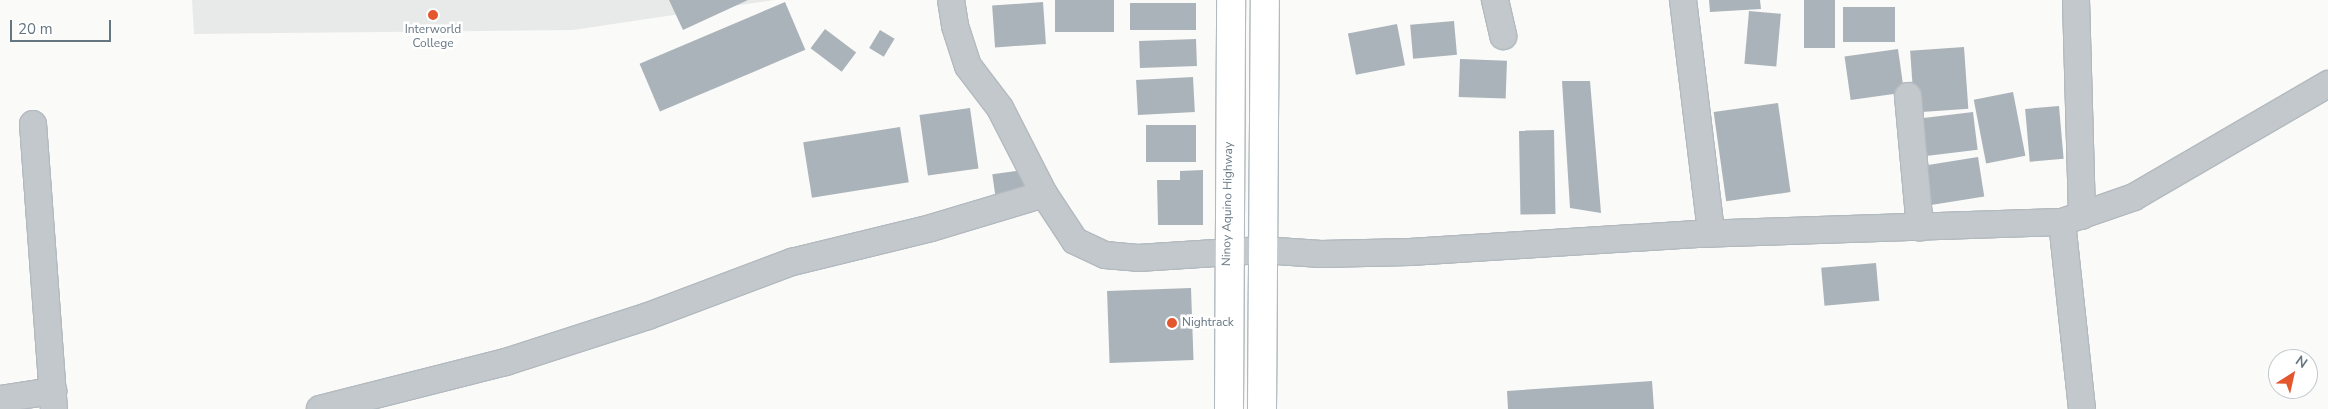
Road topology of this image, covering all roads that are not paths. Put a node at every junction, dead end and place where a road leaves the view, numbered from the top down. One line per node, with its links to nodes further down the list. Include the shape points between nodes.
1 (951, 0): 11 (street, via 955,26 968,66 1000,108)
2 (1231, 0): 16 (main road, Ninoy Aquino Highway)
3 (1265, 0): 15 (main road)
4 (1495, 0): 7 (street)
5 (1683, 0): 14 (street)
6 (2076, 0): 12 (street)
7 (1503, 36)
8 (2328, 84): 12 (street, via 2134,197)
9 (1908, 96): 13 (street)
10 (33, 124): 18 (street)
11 (1044, 194): 16 (street, via 1075,241 1105,255 1138,258); 19 (street, via 931,228 792,262 648,316 506,362)
12 (2072, 219): 13 (street); 22 (street)
13 (1920, 227): 14 (street)
14 (1711, 233): 15 (street, via 1410,252 1321,254)
15 (1262, 250): 16 (street); 21 (main road)
16 (1227, 251): 20 (main road, Ninoy Aquino Highway)
17 (0, 399): 18 (street)
18 (54, 400)
19 (320, 409)
20 (1229, 409)
21 (1262, 409)
22 (2082, 409)

